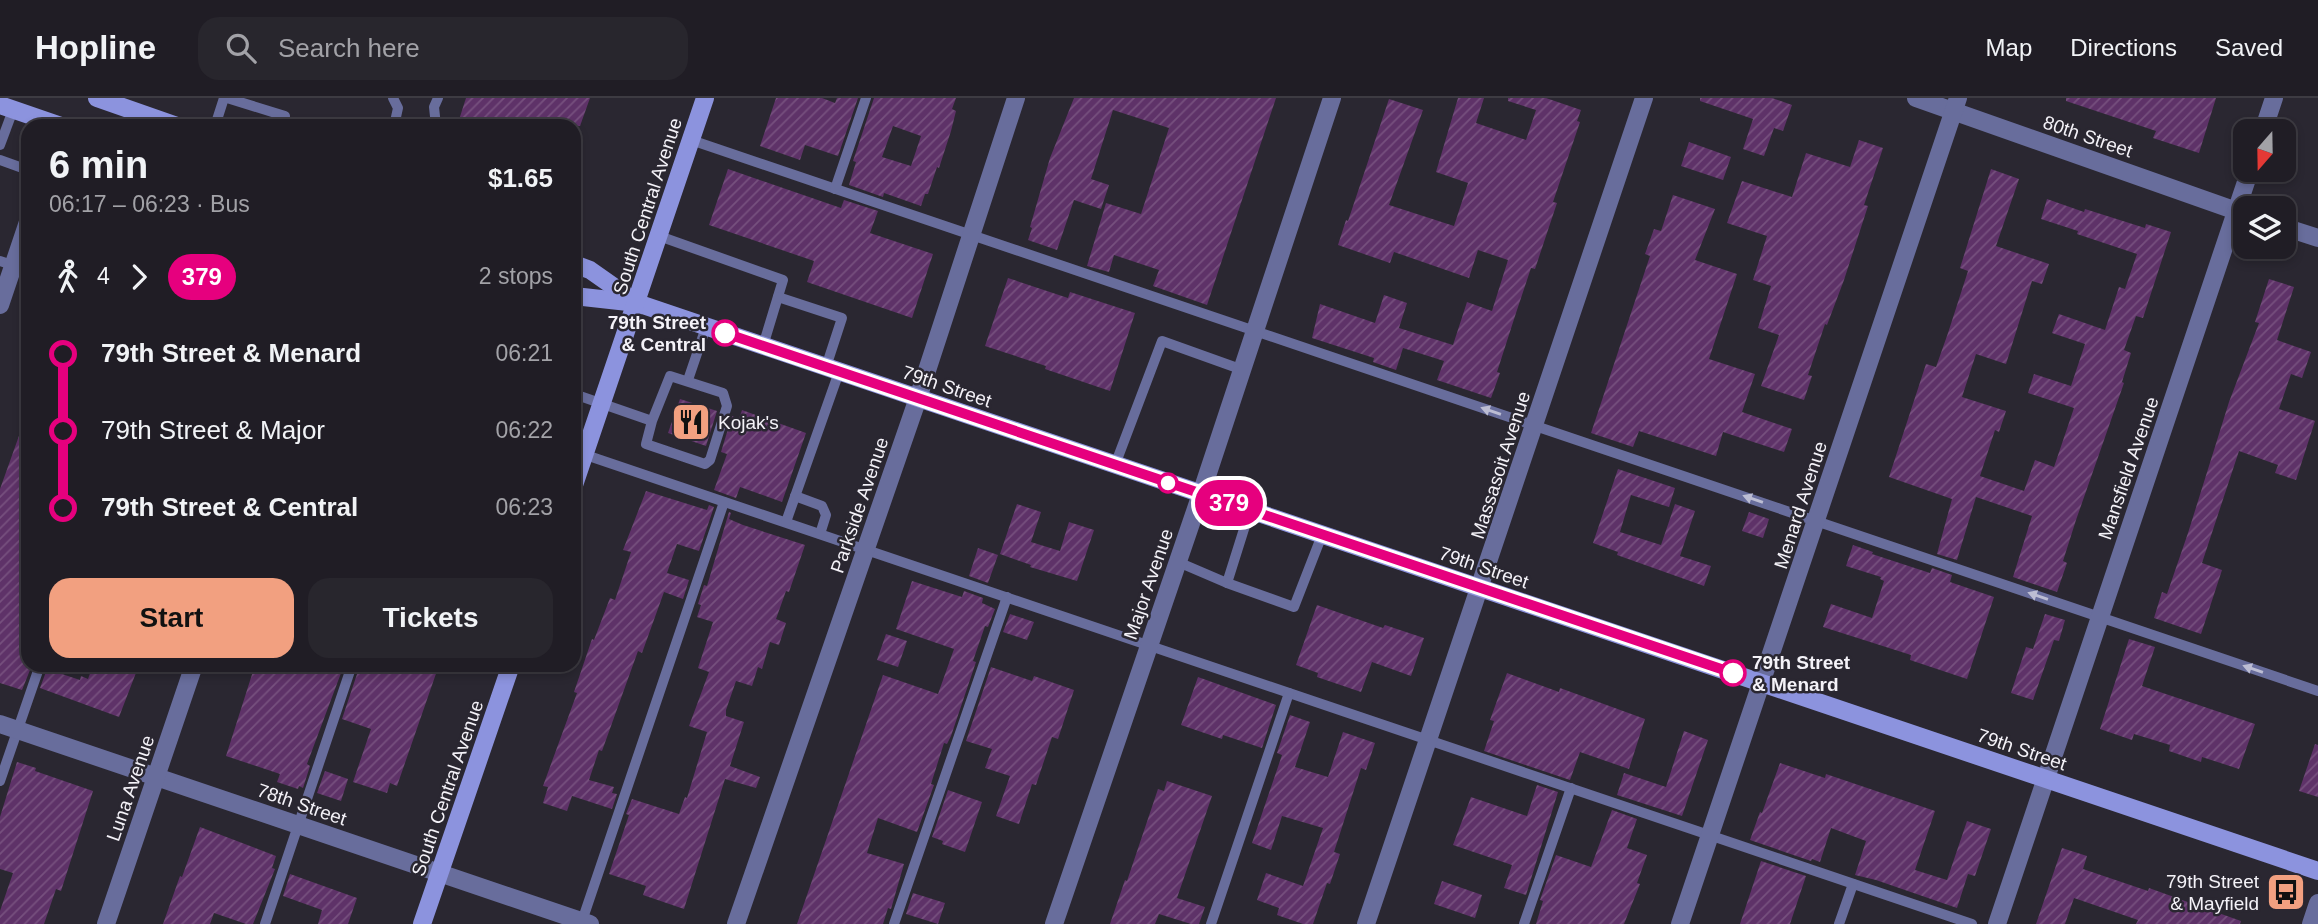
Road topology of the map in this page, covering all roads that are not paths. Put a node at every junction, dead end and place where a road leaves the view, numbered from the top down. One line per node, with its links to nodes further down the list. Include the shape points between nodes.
1 (97, 98): 16 (main road)
2 (225, 98): 14 (lane); 17 (lane)
3 (393, 98): 18 (lane, via 398,108)
4 (438, 98): 19 (lane)
5 (705, 98): 21 (main road, South Central Avenue)
6 (866, 98): 25 (lane)
7 (1016, 98): 28 (street, Parkside Avenue)
8 (1332, 98): 40 (street, Major Avenue)
9 (1644, 98): 49 (street, Massasoit Avenue)
10 (1916, 98): 12 (street, 80th Street)
11 (2274, 98): 20 (street)
12 (1956, 104): 26 (street, 80th Street); 57 (street, Menard Avenue)
13 (6, 108): 15 (main road); 22 (lane)
14 (285, 116)
15 (40, 119)
16 (157, 119)
17 (218, 119)
18 (396, 119)
19 (435, 119)
20 (2267, 119)
21 (691, 140): 25 (lane); 30 (main road, South Central Avenue)
22 (0, 145)
23 (0, 160): 24 (lane)
24 (21, 168)
25 (835, 189): 28 (lane)
26 (2233, 209)
27 (2296, 231): 31 (street)
28 (971, 235): 40 (lane); 46 (street, Parkside Avenue)
29 (2233, 235): 66 (street, Mansfield Avenue)
30 (659, 236): 36 (lane, via 783,279); 37 (main road, South Central Avenue)
31 (2318, 238)
32 (21, 244): 33 (street)
33 (14, 266): 38 (street)
34 (581, 267): 37 (main road, 79th Street)
35 (581, 297): 37 (main road, 79th Street)
36 (778, 297): 41 (lane); 42 (lane, via 842,318)
37 (637, 303): 39 (main road, 79th Street); 47 (main road, South Central Avenue)
38 (0, 305)
39 (706, 327): 41 (main road, 79th Street); 44 (lane)
40 (1255, 331): 43 (street, Major Avenue); 49 (lane, one-way to 40)
41 (763, 346): 42 (main road, 79th Street)
42 (833, 370): 46 (main road, 79th Street); 54 (lane)
43 (1242, 370): 52 (lane, via 1162,341); 53 (street, Major Avenue)
44 (688, 380): 48 (lane, via 670,376); 48 (lane, via 723,393 726,400 710,460 705,464 646,444)
45 (581, 396): 47 (lane)
46 (918, 398): 52 (main road, 79th Street); 61 (street, Parkside Avenue)
47 (602, 404): 48 (lane); 50 (main road, South Central Avenue)
48 (652, 421)
49 (1535, 426): 57 (lane, one-way to 49); 64 (street, Massasoit Avenue)
50 (581, 449)
51 (581, 454): 55 (lane)
52 (1115, 465): 53 (main road, 79th Street)
53 (1202, 494): 56 (main road, 79th Street); 62 (street, Major Avenue)
54 (795, 496): 58 (lane); 59 (lane, via 822,506 826,515)
55 (724, 502): 58 (lane); 88 (lane)
56 (1250, 510): 60 (main road, 79th Street); 63 (lane)
57 (1816, 521): 66 (lane, one-way to 57); 72 (street, Menard Avenue)
58 (786, 522): 59 (lane)
59 (820, 534): 61 (lane)
60 (1322, 535): 63 (lane, via 1294,607); 64 (main road, 79th Street)
61 (866, 550): 65 (lane); 92 (street, Parkside Avenue)
62 (1178, 562): 63 (lane); 67 (street, Major Avenue)
63 (1227, 583)
64 (1481, 588): 72 (main road, 79th Street); 77 (street, Massasoit Avenue)
65 (1007, 597): 67 (lane); 93 (lane)
66 (2100, 617): 73 (lane, one-way to 66); 79 (street, Mansfield Avenue)
67 (1150, 646): 74 (lane); 94 (street, Major Avenue)
68 (38, 672): 76 (lane)
69 (192, 672): 78 (street, Luna Avenue)
70 (350, 672): 82 (lane)
71 (509, 672): 85 (main road, South Central Avenue)
72 (1762, 683): 79 (main road, 79th Street); 83 (street, Menard Avenue)
73 (2318, 691)
74 (1289, 693): 77 (lane); 95 (lane)
75 (0, 724): 76 (street, 78th Street)
76 (18, 730): 78 (street, 78th Street); 80 (lane)
77 (1429, 740): 81 (lane); 96 (street, Massasoit Avenue)
78 (156, 776): 82 (street, 78th Street); 89 (street, Luna Avenue)
79 (2047, 779): 84 (main road, 79th Street); 101 (street, Mansfield Avenue)
80 (0, 781)
81 (1571, 788): 83 (lane); 97 (lane)
82 (299, 825): 85 (street, 78th Street); 90 (lane)
83 (1710, 836): 86 (lane); 98 (street, Menard Avenue)
84 (2318, 871)
85 (439, 873): 88 (street, 78th Street); 91 (main road, South Central Avenue)
86 (1853, 884): 99 (lane); 100 (lane)
87 (2318, 903): 102 (street)
88 (584, 923)
89 (106, 924)
90 (265, 924)
91 (422, 924)
92 (736, 924)
93 (894, 924)
94 (1054, 924)
95 (1210, 924)
96 (1366, 924)
97 (1524, 924)
98 (1680, 924)
99 (1839, 924)
100 (1972, 924)
101 (1997, 924)
102 (2311, 924)

